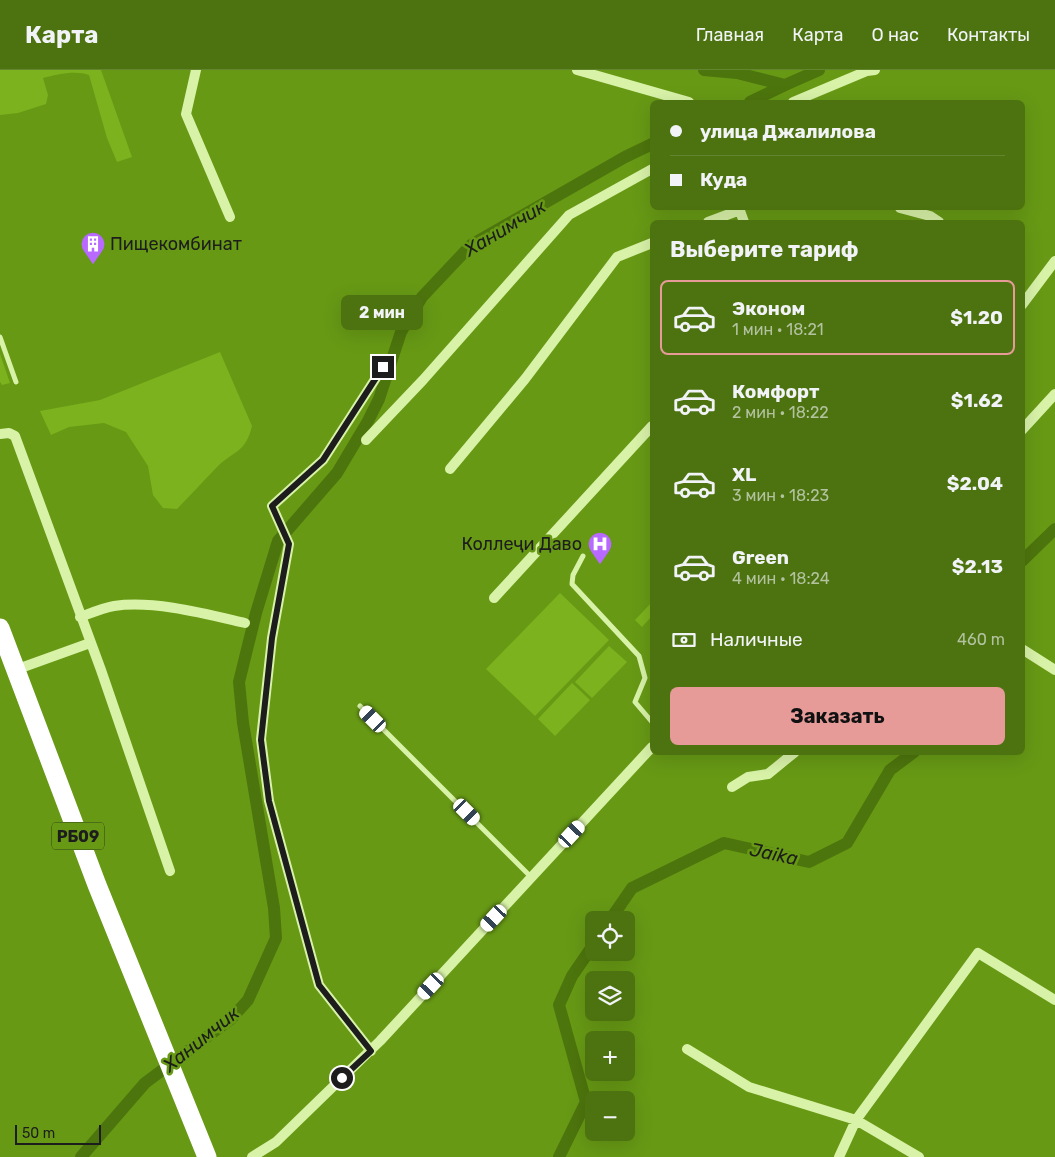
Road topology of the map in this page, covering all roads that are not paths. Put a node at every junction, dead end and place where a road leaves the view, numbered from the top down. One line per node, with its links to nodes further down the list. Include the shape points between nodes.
1 (196, 70): 10 (street, via 186,114)
2 (577, 70): 4 (street)
3 (875, 70): 6 (street)
4 (601, 73): 5 (street)
5 (683, 100)
6 (798, 100)
7 (650, 170): 23 (street, via 569,215)
8 (738, 210): 11 (street)
9 (908, 210): 12 (street)
10 (230, 217)
11 (713, 220)
12 (936, 220)
13 (650, 244): 24 (street, via 616,257 525,379)
14 (1055, 261): 15 (street)
15 (1025, 301)
16 (0, 338): 18 (lane)
17 (383, 367): 43 (street, via 323,460 272,506 289,544 272,638 261,740 269,801 319,985)
18 (16, 382)
19 (1055, 394): 20 (street)
20 (1025, 427)
21 (650, 428): 26 (street)
22 (0, 434): 27 (street, via 14,436)
23 (366, 440)
24 (450, 469)
25 (583, 556): 35 (lane, via 572,584 640,656 645,678 635,702)
26 (494, 598)
27 (80, 617): 28 (street, via 126,605 186,609); 30 (street)
28 (245, 623)
29 (0, 628): 32 (highway, РБ09)
30 (90, 643): 32 (street); 39 (street)
31 (1025, 651): 33 (street)
32 (15, 670): 45 (highway, РБ09)
33 (1055, 670)
34 (360, 706): 40 (lane)
35 (650, 720)
36 (650, 749): 40 (street)
37 (791, 755): 38 (street, via 768,774 748,777)
38 (732, 787)
39 (170, 870)
40 (531, 877): 43 (street)
41 (1055, 1000): 44 (street, via 978,953)
42 (687, 1048): 44 (street, via 748,1087)
43 (371, 1051): 46 (street, via 276,1142)
44 (856, 1120): 47 (street); 48 (street)
45 (207, 1157)
46 (252, 1157)
47 (839, 1157)
48 (918, 1157)

